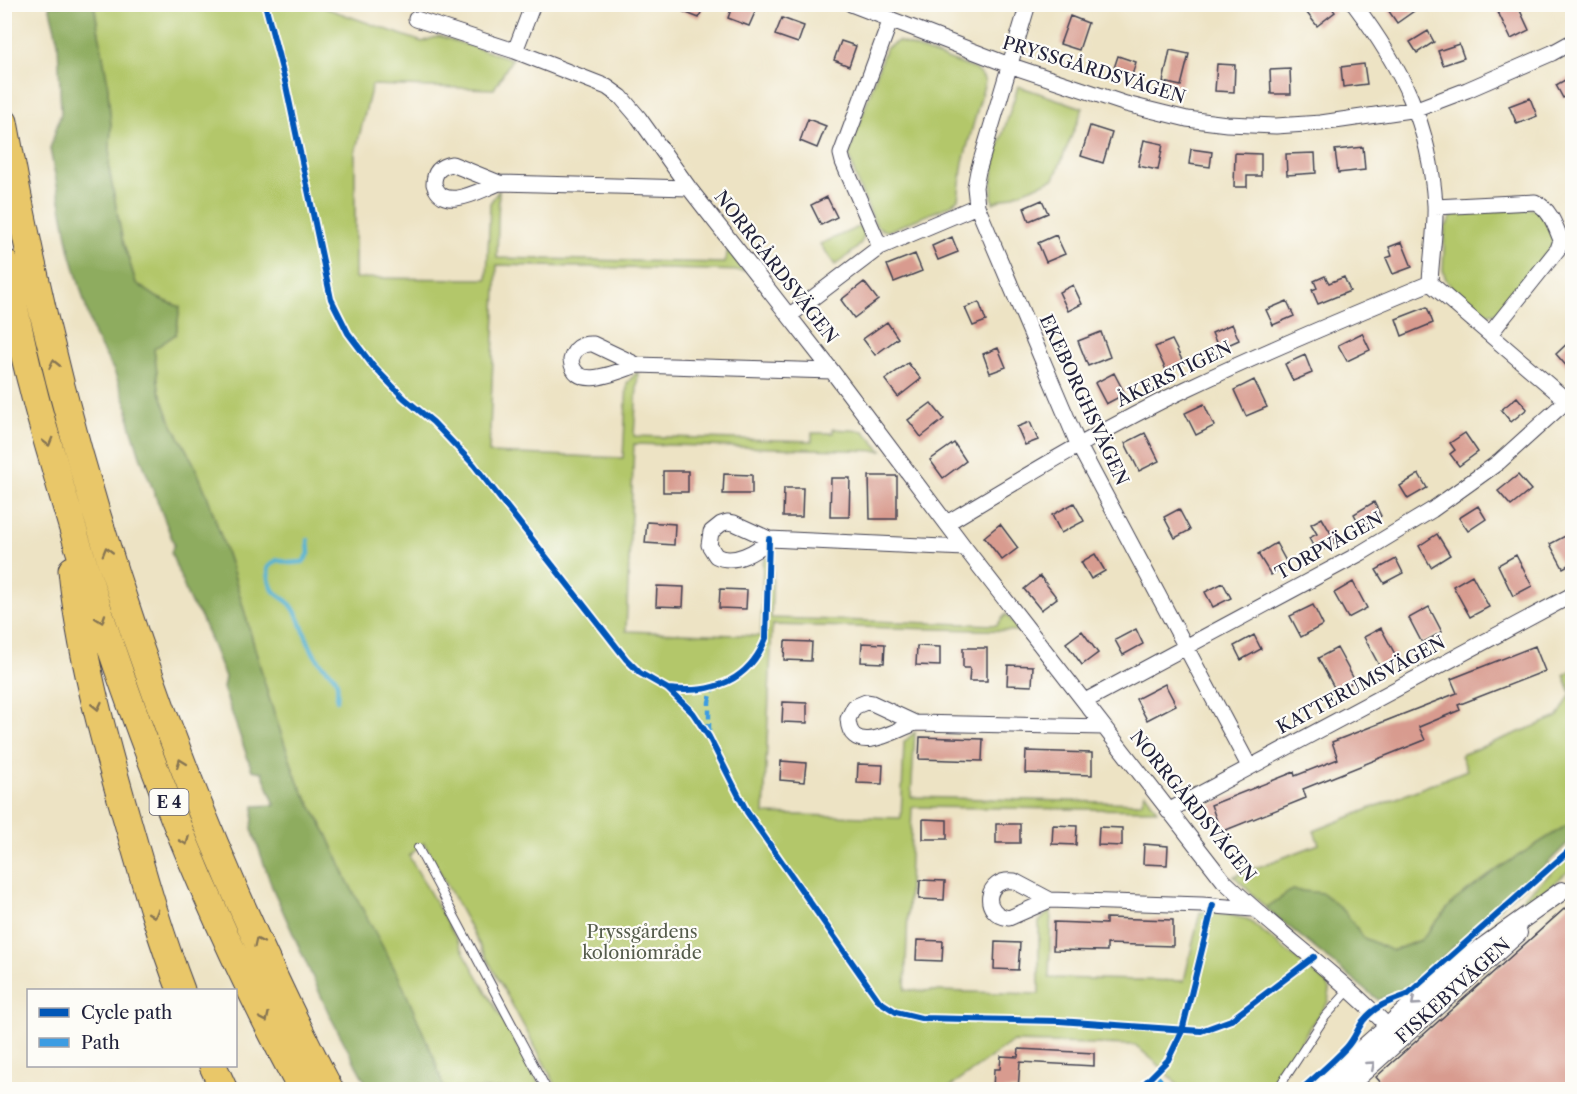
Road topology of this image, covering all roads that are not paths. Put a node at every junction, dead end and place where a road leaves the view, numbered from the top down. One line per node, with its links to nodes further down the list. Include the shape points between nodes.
1 (533, 4): 8 (street)
2 (851, 4): 6 (street, PRYSSGÅRDSVÄGEN)
3 (1028, 4): 9 (street, EKEBORGHSVÄGEN)
4 (1354, 4): 10 (street)
5 (416, 19): 8 (street, NORRGÅRDSVÄGEN)
6 (891, 19): 9 (street, PRYSSGÅRDSVÄGEN); 16 (street, via 841,154)
7 (1572, 42): 10 (street, PRYSSGÅRDSVÄGEN)
8 (515, 51): 13 (street, NORRGÅRDSVÄGEN, via 607,87 621,97)
9 (1009, 65): 10 (street, PRYSSGÅRDSVÄGEN, via 1126,104 1227,124 1321,123); 14 (street, EKEBORGHSVÄGEN, via 978,171)
10 (1417, 109): 15 (street, via 1431,166)
11 (4, 122): 46 (highway, E 4, one-way to 11, via 289,1010 198,807 114,576 58,381)
12 (499, 183): 13 (street, NORRGÅRDSVÄGEN)
13 (689, 188): 19 (street, NORRGÅRDSVÄGEN)
14 (977, 206): 16 (street); 24 (street, EKEBORGHSVÄGEN)
15 (1435, 207): 18 (street); 20 (street, via 1535,202 1543,206 1556,225 1561,240 1557,249)
16 (880, 247): 19 (street)
17 (4, 262): 25 (highway, E 4, one-way to 25, via 32,386)
18 (1430, 283): 20 (street); 24 (street, ÅKERSTIGEN, via 1235,366)
19 (789, 316): 22 (street, NORRGÅRDSVÄGEN)
20 (1490, 334): 23 (street)
21 (637, 365): 22 (street, NORRGÅRDSVÄGEN)
22 (832, 370): 26 (street, NORRGÅRDSVÄGEN)
23 (1571, 401): 30 (street, TORPVÄGEN, via 1499,462 1432,510 1361,553)
24 (1078, 444): 26 (street, ÅKERSTIGEN); 30 (street, EKEBORGHSVÄGEN)
25 (66, 503): 40 (highway, one-way to 40, via 75,602 105,740 160,933); 45 (highway, E 4, one-way to 45, via 89,585 146,748 205,890)
26 (947, 523): 28 (street, NORRGÅRDSVÄGEN)
27 (770, 539): 28 (street)
28 (965, 548): 31 (street, NORRGÅRDSVÄGEN)
29 (1572, 595): 34 (street, KATTERUMSVÄGEN)
30 (1185, 646): 31 (street, TORPVÄGEN); 34 (street, EKEBORGHSVÄGEN)
31 (1085, 701): 33 (street, NORRGÅRDSVÄGEN)
32 (915, 723): 33 (street, NORRGÅRDSVÄGEN)
33 (1104, 727): 35 (street, NORRGÅRDSVÄGEN)
34 (1249, 766): 35 (street, KATTERUMSVÄGEN)
35 (1168, 811): 39 (street, NORRGÅRDSVÄGEN, via 1223,880)
36 (418, 848): 47 (lane)
37 (1567, 886): 42 (street, FISKEBYVÄGEN, via 1455,967)
38 (1050, 900): 39 (street, NORRGÅRDSVÄGEN)
39 (1253, 909): 41 (street, NORRGÅRDSVÄGEN)
40 (181, 989)
41 (1350, 990): 42 (street, NORRGÅRDSVÄGEN); 48 (lane, via 1325,1017)
42 (1393, 1033): 49 (street, FISKEBYVÄGEN); 50 (street, FISKEBYVÄGEN, one-way to 42)
43 (214, 1067): 44 (highway)
44 (224, 1089)
45 (302, 1089)
46 (330, 1089)
47 (547, 1089)
48 (1277, 1089)
49 (1316, 1089)
50 (1343, 1089)

